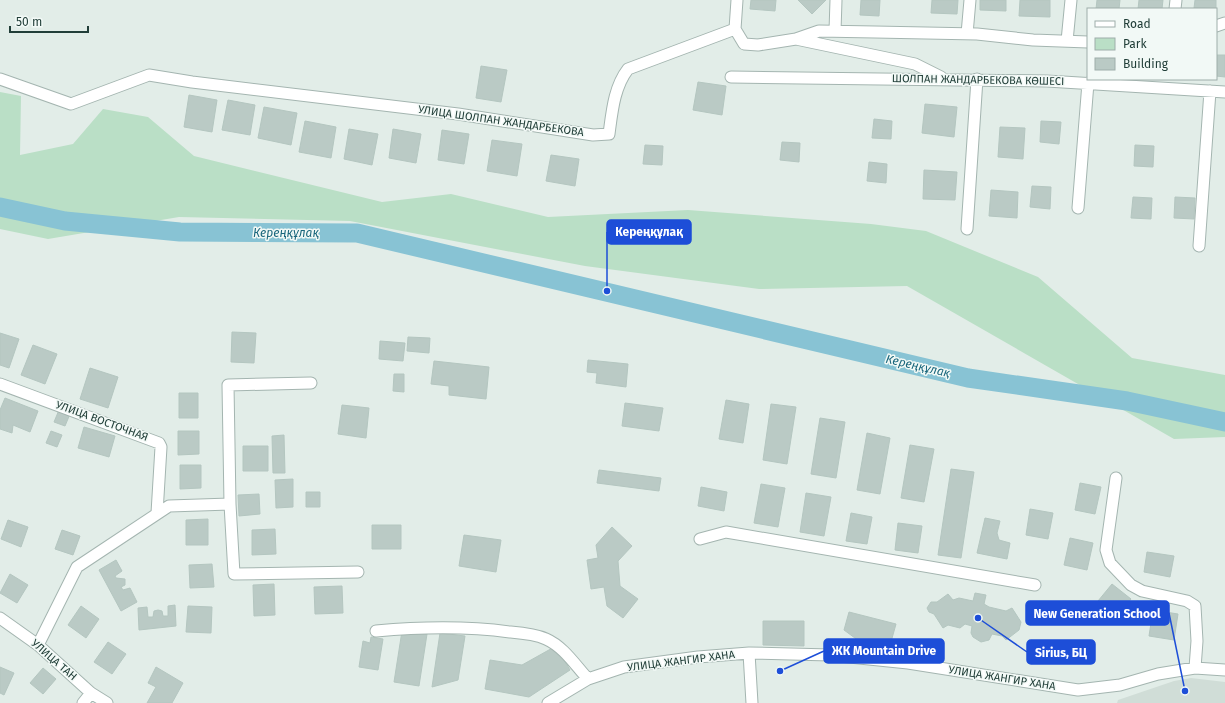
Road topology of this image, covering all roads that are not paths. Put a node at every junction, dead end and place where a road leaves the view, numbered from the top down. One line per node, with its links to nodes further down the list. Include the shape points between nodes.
1 (738, 0): 5 (street)
2 (836, 0): 6 (street)
3 (970, 0): 7 (street)
4 (1071, 0): 9 (street)
5 (735, 29): 8 (street, via 744,44 758,45); 13 (street, УЛИЦА ШОЛПАН ЖАНДАРБЕКОВА, via 628,69 616,93 609,134 593,134 458,114 149,75 71,104)
6 (835, 31): 7 (street); 8 (street, via 819,31)
7 (967, 34): 9 (street)
8 (796, 39): 12 (street, via 915,64)
9 (1068, 41): 10 (street)
10 (1087, 42)
11 (731, 77): 12 (street, ШОЛПАН ЖАНДАРБЕКОВА КӨШЕСІ)
12 (943, 78): 14 (street, ШОЛПАН ЖАНДАРБЕКОВА КӨШЕСІ)
13 (0, 79)
14 (977, 79): 15 (street, ШОЛПАН ЖАНДАРБЕКОВА КӨШЕСІ); 19 (street)
15 (1088, 83): 16 (street, ШОЛПАН ЖАНДАРБЕКОВА КӨШЕСІ); 18 (street)
16 (1210, 91): 17 (street, ШОЛПАН ЖАНДАРБЕКОВА КӨШЕСІ); 20 (street)
17 (1225, 92)
18 (1078, 208)
19 (967, 229)
20 (1199, 246)
21 (311, 383): 24 (street, via 228,385)
22 (0, 384): 25 (street, УЛИЦА ВОСТОЧНАЯ, via 159,443 161,447)
23 (1116, 478): 33 (street, via 1106,550 1110,563 1132,585 1142,591 1188,601 1195,606)
24 (230, 504): 25 (street, via 169,506); 27 (street, via 234,574)
25 (157, 513): 31 (street, via 77,567)
26 (700, 539): 28 (street, via 726,532)
27 (358, 572)
28 (1034, 585)
29 (0, 618): 31 (street, УЛИЦА ТАН)
30 (376, 631): 35 (street, via 460,628 529,634 556,645)
31 (38, 645): 36 (street, УЛИЦА ТАН)
32 (748, 653): 33 (street, УЛИЦА ЖАНГИР ХАНА, via 830,655 900,662 1078,690 1120,685 1158,674); 35 (street, УЛИЦА ЖАНГИР ХАНА, via 647,663); 40 (street)
33 (1195, 668): 34 (street, УЛИЦА ЖАНГИР ХАНА)
34 (1225, 670)
35 (588, 679): 39 (street, УЛИЦА ЖАНГИР ХАНА)
36 (92, 693): 37 (street); 38 (street, УЛИЦА ТАН)
37 (83, 703)
38 (107, 703)
39 (548, 703)
40 (752, 703)

